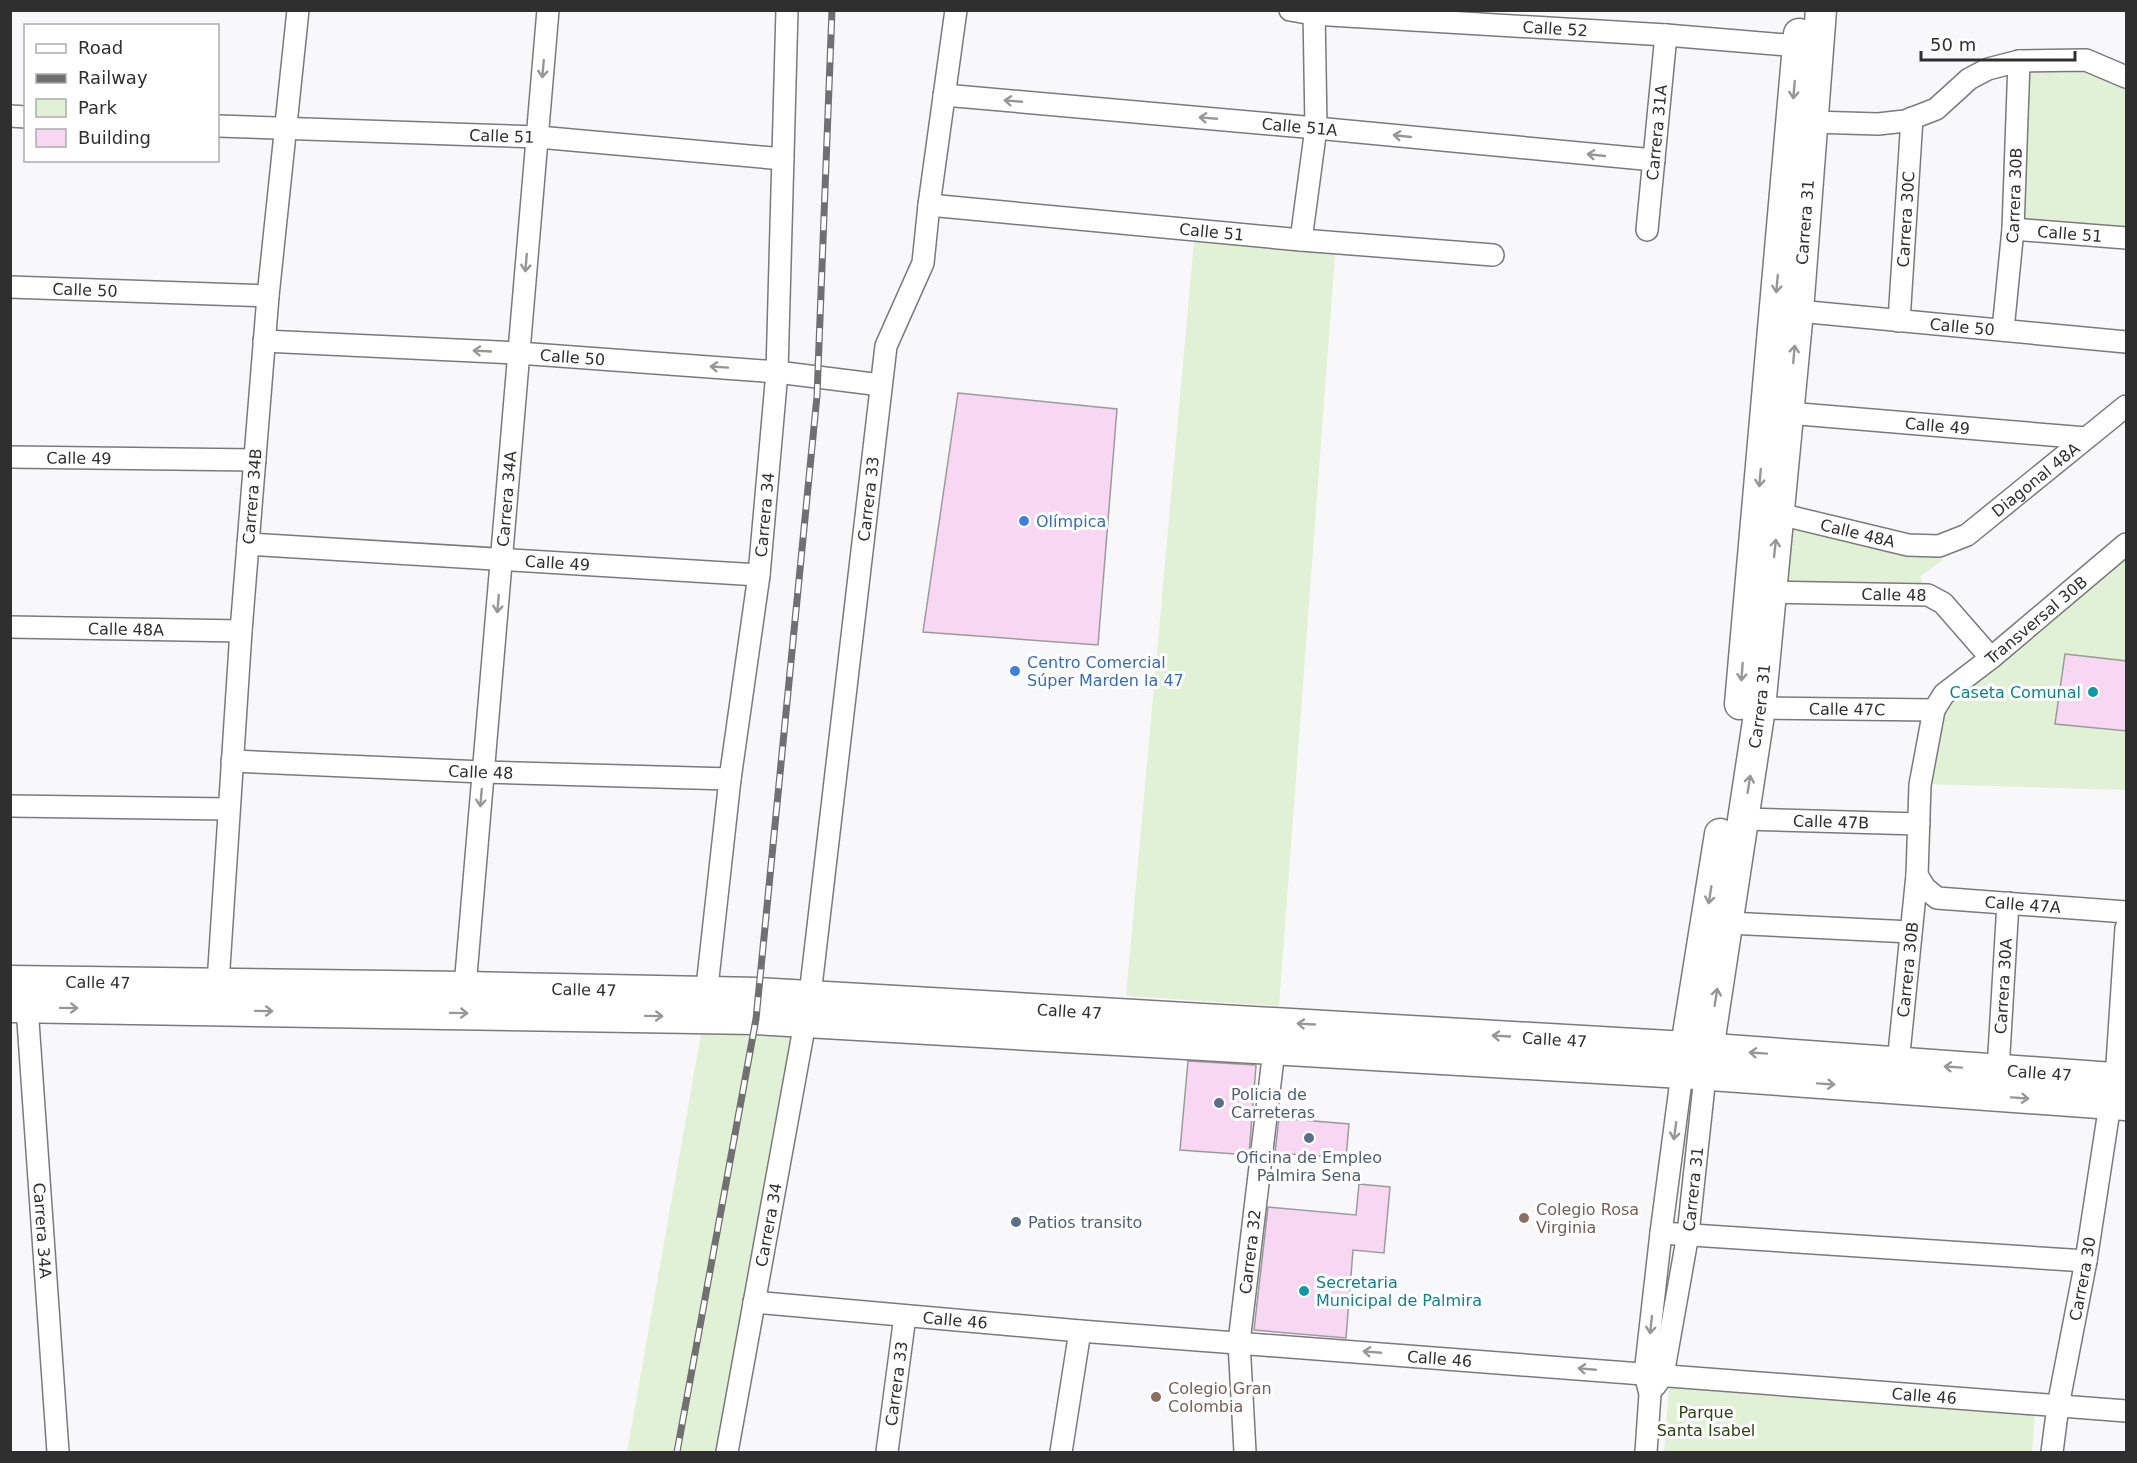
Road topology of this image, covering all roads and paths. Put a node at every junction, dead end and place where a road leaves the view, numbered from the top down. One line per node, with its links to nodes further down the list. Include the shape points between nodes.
1 (298, 10): 18 (street, Carrera 34B)
2 (548, 10): 19 (street, Carrera 34A, one-way to 19)
3 (787, 10): 20 (street, Carrera 34)
4 (956, 10): 13 (street, Carrera 33)
5 (1290, 10): 8 (street, Calle 52)
6 (1802, 10): 10 (main road, Carrera 31)
7 (1821, 10): 10 (main road, Carrera 31)
8 (1314, 12): 9 (street, Calle 52); 17 (street)
9 (1666, 35): 10 (street, Calle 52); 21 (street, Carrera 31A)
10 (1808, 47): 15 (main road, Carrera 31); 61 (main road, Carrera 31, one-way to 61, via 1740,703)
11 (2019, 61): 12 (street, via 2086,60); 14 (street, via 1969,79 1936,109); 23 (street, Carrera 30B)
12 (2127, 76)
13 (944, 95): 17 (street, Calle 51A, one-way to 13); 22 (street, Carrera 33)
14 (1912, 118): 15 (street, via 1878,124); 31 (street, Carrera 30C)
15 (1812, 122): 30 (main road, Carrera 31)
16 (219, 126): 18 (street, Calle 51)
17 (1316, 128): 21 (street, Calle 51A, one-way to 17); 26 (street)
18 (285, 130): 19 (street, Calle 51); 29 (street, Carrera 34B)
19 (538, 137): 20 (street, Calle 51); 35 (street, Carrera 34A, one-way to 35)
20 (783, 159): 36 (street, Carrera 34)
21 (1654, 160): 24 (street, Carrera 31A)
22 (929, 206): 26 (street, Calle 51); 37 (street, Carrera 33, via 923,263 886,346)
23 (2013, 229): 25 (street, Calle 51); 32 (street, Carrera 30B)
24 (1647, 230)
25 (2127, 238)
26 (1301, 240): 27 (street, Calle 51)
27 (1494, 255)
28 (10, 287): 29 (street, Calle 50)
29 (268, 296): 33 (street, Carrera 34B)
30 (1798, 311): 31 (street, Calle 50); 39 (main road, Carrera 31, one-way to 30)
31 (1899, 321): 32 (street, Calle 50)
32 (2003, 330): 34 (street, Calle 50)
33 (264, 341): 35 (street, Calle 50, one-way to 33); 42 (street, Carrera 34B)
34 (2127, 342)
35 (518, 353): 36 (street, Calle 50, one-way to 35); 47 (street, Carrera 34A)
36 (777, 372): 37 (street, Calle 50); 48 (street, Carrera 34)
37 (881, 385): 74 (street, Carrera 33)
38 (2127, 406): 40 (street, Diagonal 48A)
39 (1788, 413): 40 (street, Calle 49); 43 (main road, Carrera 31)
40 (2086, 438): 46 (street, Diagonal 48A, via 1967,535)
41 (10, 457): 42 (street, Calle 49)
42 (255, 460): 44 (street, Carrera 34B)
43 (1779, 514): 46 (street, Calle 48A, via 1908,545); 49 (main road, Carrera 31, one-way to 43)
44 (248, 544): 47 (street, Calle 49); 51 (street, Carrera 34B)
45 (2127, 544): 52 (street, Transversal 30B)
46 (1939, 546)
47 (502, 559): 48 (street, Calle 49); 56 (street, Carrera 34A, one-way to 56)
48 (759, 575): 57 (street, Carrera 34)
49 (1771, 592): 52 (street, Calle 48, via 1928,595 1943,603); 54 (main road, Carrera 31)
50 (10, 627): 51 (street, Calle 48A)
51 (241, 631): 55 (street, Carrera 34B)
52 (1991, 658): 53 (street, Transversal 30B)
53 (1939, 702): 54 (street, Calle 47C); 60 (street, Carrera 30B, via 1920,785)
54 (1760, 708): 61 (main road, Carrera 31, one-way to 54)
55 (232, 761): 56 (street, Calle 48); 59 (street, Carrera 34B)
56 (483, 772): 57 (street, Calle 48); 71 (street, Carrera 34A, one-way to 71)
57 (730, 779): 72 (street, Carrera 34)
58 (10, 806): 59 (street)
59 (228, 809): 70 (street, Carrera 34B)
60 (1919, 824): 61 (street, Calle 47B); 62 (street, Carrera 30B)
61 (1734, 832): 65 (main road, Carrera 31); 76 (main road, Carrera 31, one-way to 76)
62 (1921, 881): 63 (street, Calle 47A, via 1937,898); 67 (street, Carrera 30B)
63 (2008, 903): 64 (street, Calle 47A); 78 (street, Carrera 30A)
64 (2127, 912)
65 (1728, 923): 67 (street); 76 (main road, Carrera 31, one-way to 65)
66 (2127, 928): 68 (street, Carrera 30)
67 (1911, 932): 77 (street, Carrera 30B)
68 (2126, 955): 79 (street, Carrera 30)
69 (10, 981): 70 (main road, Calle 47)
70 (218, 983): 71 (main road, Calle 47)
71 (465, 987): 72 (main road, Calle 47)
72 (706, 1004): 73 (main road, Calle 47, one-way to 72); 74 (main road, Calle 47)
73 (19, 1007): 90 (street, Carrera 34A)
74 (808, 1009): 75 (main road, Calle 47); 76 (main road, Calle 47, one-way to 74); 83 (street, Carrera 34)
75 (1274, 1050): 76 (main road, Calle 47); 86 (street, Carrera 32)
76 (1695, 1062): 77 (main road, Calle 47, one-way to 76); 79 (main road, Calle 47, one-way to 79); 80 (street, Carrera 31, one-way to 80); 81 (street, Carrera 31)
77 (1898, 1063): 78 (main road, Calle 47, one-way to 77)
78 (1998, 1070): 79 (main road, Calle 47)
79 (2120, 1092): 82 (street, Carrera 30)
80 (1661, 1233): 81 (street); 87 (street, Carrera 31, one-way to 87)
81 (1688, 1234): 82 (street); 87 (street, Carrera 31)
82 (2086, 1261): 88 (street, Carrera 30)
83 (754, 1302): 84 (street, Calle 46); 91 (street, Carrera 34)
84 (905, 1316): 85 (street, Calle 46); 92 (street, Carrera 33)
85 (1080, 1331): 86 (street, Calle 46); 93 (street)
86 (1239, 1342): 87 (street, Calle 46, one-way to 86); 94 (street, Carrera 32)
87 (1653, 1381): 88 (street, Calle 46); 95 (street, Carrera 31)
88 (2058, 1406): 89 (street, Calle 46); 96 (street, Carrera 30)
89 (2127, 1411)
90 (58, 1452)
91 (727, 1452)
92 (887, 1452)
93 (1061, 1452)
94 (1245, 1452)
95 (1646, 1452)
96 (2052, 1452)

